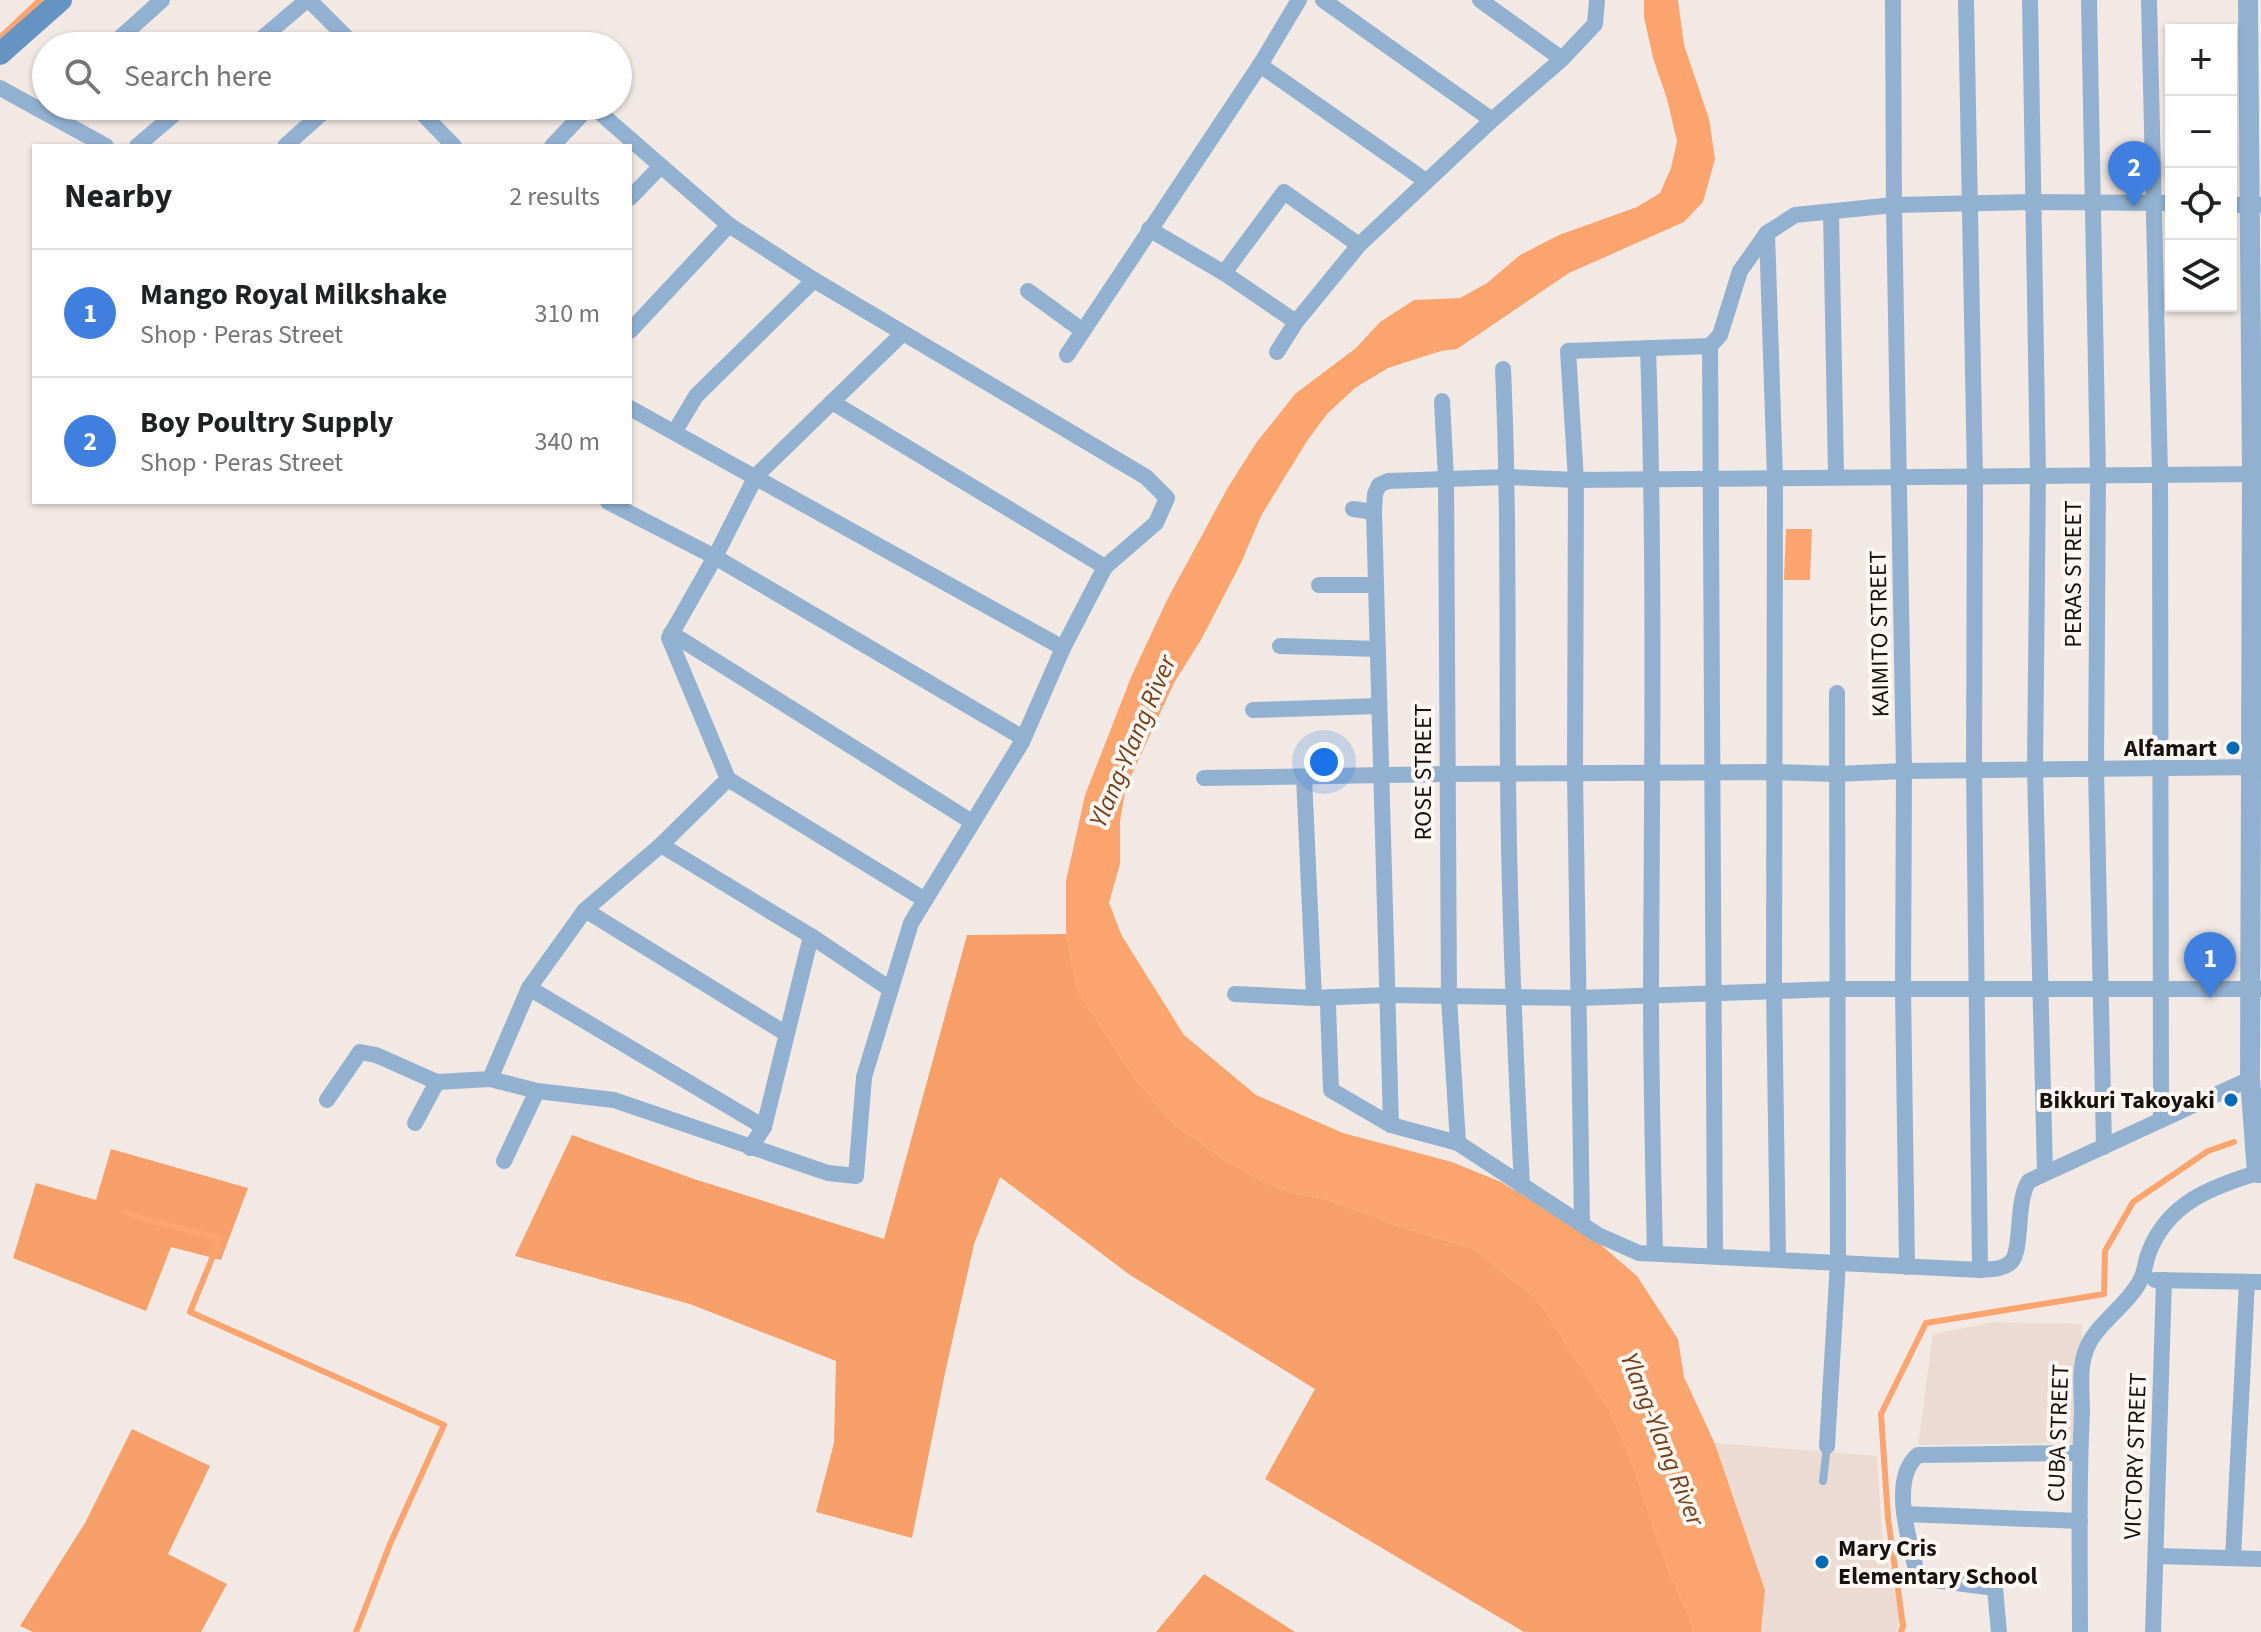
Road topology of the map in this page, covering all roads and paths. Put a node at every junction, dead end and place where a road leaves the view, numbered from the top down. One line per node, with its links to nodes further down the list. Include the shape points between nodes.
1 (61, 0): 17 (main road)
2 (162, 0): 14 (street)
3 (308, 0): 15 (street); 16 (street)
4 (1299, 0): 19 (street)
5 (1323, 0): 28 (street)
6 (1480, 0): 18 (street)
7 (1597, 0): 18 (street, via 1595,24)
8 (1893, 0): 42 (street, KAIMITO STREET)
9 (1966, 0): 41 (street)
10 (2030, 0): 37 (street)
11 (2089, 0): 39 (street, PERAS STREET)
12 (2149, 0): 38 (street)
13 (2248, 0): 43 (street)
14 (127, 32)
15 (270, 32)
16 (341, 32)
17 (0, 54)
18 (1562, 59): 28 (street)
19 (1260, 65): 35 (street); 46 (street)
20 (0, 88): 21 (street)
21 (32, 102)
22 (65, 120): 29 (street)
23 (168, 120): 30 (street)
24 (314, 120): 31 (street)
25 (429, 120): 32 (street)
26 (577, 120): 33 (street)
27 (607, 120): 34 (street)
28 (1492, 120): 35 (street)
29 (103, 144)
30 (139, 144)
31 (287, 144)
32 (452, 144)
33 (554, 144)
34 (660, 167): 36 (street); 45 (street)
35 (1426, 181): 48 (street)
36 (632, 196)
37 (2032, 202): 39 (street); 41 (street); 67 (street)
38 (2152, 202): 39 (street); 40 (street); 65 (street)
39 (2091, 203): 68 (street, PERAS STREET)
40 (2165, 203)
41 (1971, 204): 42 (street); 72 (street)
42 (1894, 205): 44 (street); 71 (street, KAIMITO STREET)
43 (2247, 205): 66 (street)
44 (1831, 212): 47 (street, via 1795,215); 70 (street)
45 (729, 225): 50 (street); 53 (street)
46 (1149, 229): 49 (street); 54 (street)
47 (1767, 233): 56 (street, via 1740,271 1720,335); 74 (street)
48 (1359, 245): 49 (street, via 1284,192); 52 (street)
49 (1224, 273): 52 (street)
50 (814, 280): 55 (street); 64 (street, via 696,396)
51 (1028, 291): 54 (street)
52 (1296, 322): 58 (street)
53 (632, 329)
54 (1083, 331): 59 (street)
55 (903, 333): 62 (street); 83 (street, via 1146,477 1167,498 1156,523)
56 (1710, 346): 57 (street); 77 (street)
57 (1648, 348): 76 (street); 78 (street, via 1568,351)
58 (1277, 352)
59 (1067, 355)
60 (1503, 369): 73 (street)
61 (1442, 401): 75 (street, ROSE STREET)
62 (832, 402): 69 (street); 83 (street)
63 (632, 409): 64 (street)
64 (675, 431): 69 (street)
65 (2160, 474): 66 (street); 68 (street); 98 (street)
66 (2256, 474): 94 (street)
67 (2038, 475): 68 (street); 72 (street); 97 (street)
68 (2098, 475): 95 (street, PERAS STREET)
69 (756, 476): 82 (street); 88 (street)
70 (1836, 476): 71 (street); 74 (street)
71 (1900, 476): 72 (street); 99 (street, KAIMITO STREET)
72 (1975, 476): 96 (street)
73 (1508, 477): 75 (street); 78 (street); 106 (street)
74 (1775, 477): 77 (street); 100 (street)
75 (1446, 478): 81 (street, via 1379,485); 102 (street, ROSE STREET)
76 (1652, 478): 77 (street); 78 (street); 104 (street)
77 (1712, 479): 101 (street)
78 (1576, 480): 103 (street)
79 (612, 504): 82 (street)
80 (1353, 509): 81 (street)
81 (1374, 512): 85 (street)
82 (715, 557): 86 (street); 93 (street)
83 (1105, 567): 88 (street)
84 (1319, 585): 85 (street)
85 (1376, 585): 89 (street)
86 (671, 633): 110 (street); 111 (street)
87 (1280, 646): 89 (street)
88 (1063, 648): 93 (street)
89 (1378, 649): 91 (street)
90 (1837, 693): 105 (street)
91 (1379, 706): 92 (street); 108 (street)
92 (1253, 710)
93 (1023, 738): 111 (street)
94 (2256, 767): 98 (street); 122 (street)
95 (2096, 769): 97 (street); 98 (street); 121 (street, PERAS STREET)
96 (1974, 770): 97 (street); 99 (street); 120 (street)
97 (2035, 770): 125 (street)
98 (2160, 770): 117 (street)
99 (1904, 771): 105 (street); 124 (street, KAIMITO STREET)
100 (1774, 772): 101 (street); 105 (street); 123 (street)
101 (1712, 773): 104 (street); 126 (street)
102 (1447, 774): 106 (street); 108 (street); 132 (street, ROSE STREET)
103 (1575, 774): 104 (street); 106 (street); 133 (street)
104 (1654, 774): 128 (street)
105 (1836, 774): 119 (street)
106 (1508, 775): 130 (street)
107 (1304, 777): 108 (street); 109 (street); 131 (street)
108 (1381, 777): 129 (street)
109 (1204, 778)
110 (728, 779): 112 (street); 113 (street)
111 (972, 822): 113 (street)
112 (661, 845): 114 (street); 115 (street)
113 (925, 900): 118 (street, via 911,923)
114 (585, 910): 116 (street); 134 (street)
115 (811, 936): 118 (street); 134 (street)
116 (529, 988): 135 (street); 143 (street)
117 (2163, 988): 121 (street); 122 (street); 140 (street)
118 (890, 989): 146 (street, via 864,1077 856,1176 828,1173)
119 (1837, 989): 123 (street); 124 (street); 155 (street)
120 (1977, 989): 124 (street); 125 (street); 157 (street)
121 (2100, 989): 125 (street); 145 (street, PERAS STREET)
122 (2257, 989): 136 (street)
123 (1774, 990): 126 (street); 154 (street)
124 (1903, 990): 156 (street, KAIMITO STREET)
125 (2039, 990): 148 (street)
126 (1715, 993): 128 (street); 153 (street)
127 (1235, 994): 131 (street)
128 (1651, 994): 133 (street); 152 (street)
129 (1389, 995): 131 (street); 132 (street); 142 (street)
130 (1512, 997): 132 (street); 133 (street); 150 (street)
131 (1322, 998): 142 (street, via 1328,1005 1331,1090)
132 (1449, 998): 144 (street, ROSE STREET)
133 (1579, 998): 151 (street)
134 (785, 1033): 143 (street)
135 (490, 1079): 137 (street); 138 (street)
136 (2250, 1079): 140 (street); 149 (street)
137 (437, 1082): 139 (street, via 360,1052); 141 (street)
138 (537, 1091): 146 (street, via 614,1100); 147 (street)
139 (327, 1100)
140 (2161, 1119): 145 (street)
141 (415, 1123)
142 (1391, 1125): 144 (street)
143 (764, 1127): 146 (street)
144 (1458, 1143): 150 (street)
145 (2104, 1147): 148 (street)
146 (750, 1148)
147 (504, 1161)
148 (2045, 1173): 157 (street, via 2023,1190 2015,1257 2008,1265)
149 (2259, 1173): 158 (street, CUBA STREET, via 2195,1196 2185,1205 2165,1224 2149,1252)
150 (1522, 1186): 151 (street)
151 (1582, 1223): 152 (street, via 1621,1246)
152 (1655, 1253): 153 (street)
153 (1715, 1256): 154 (street)
154 (1778, 1259): 155 (street)
155 (1838, 1262): 156 (street); 161 (street)
156 (1907, 1267): 157 (street)
157 (1980, 1270)
158 (2142, 1280): 159 (street); 162 (street, CUBA STREET, via 2095,1332 2084,1354)
159 (2164, 1280): 160 (street); 166 (street, VICTORY STREET)
160 (2254, 1282): 167 (street)
161 (1827, 1446): 163 (lane)
162 (2080, 1453): 164 (street, via 1918,1455 1906,1471 1901,1500); 165 (street, CUBA STREET)
163 (1823, 1481)
164 (1905, 1514): 165 (street); 169 (street, via 1918,1578 1995,1588)
165 (2080, 1521): 170 (street, CUBA STREET)
166 (2156, 1556): 167 (street); 171 (street, VICTORY STREET)
167 (2233, 1558): 168 (street)
168 (2261, 1559)
169 (1999, 1632)
170 (2080, 1632)
171 (2153, 1632)

